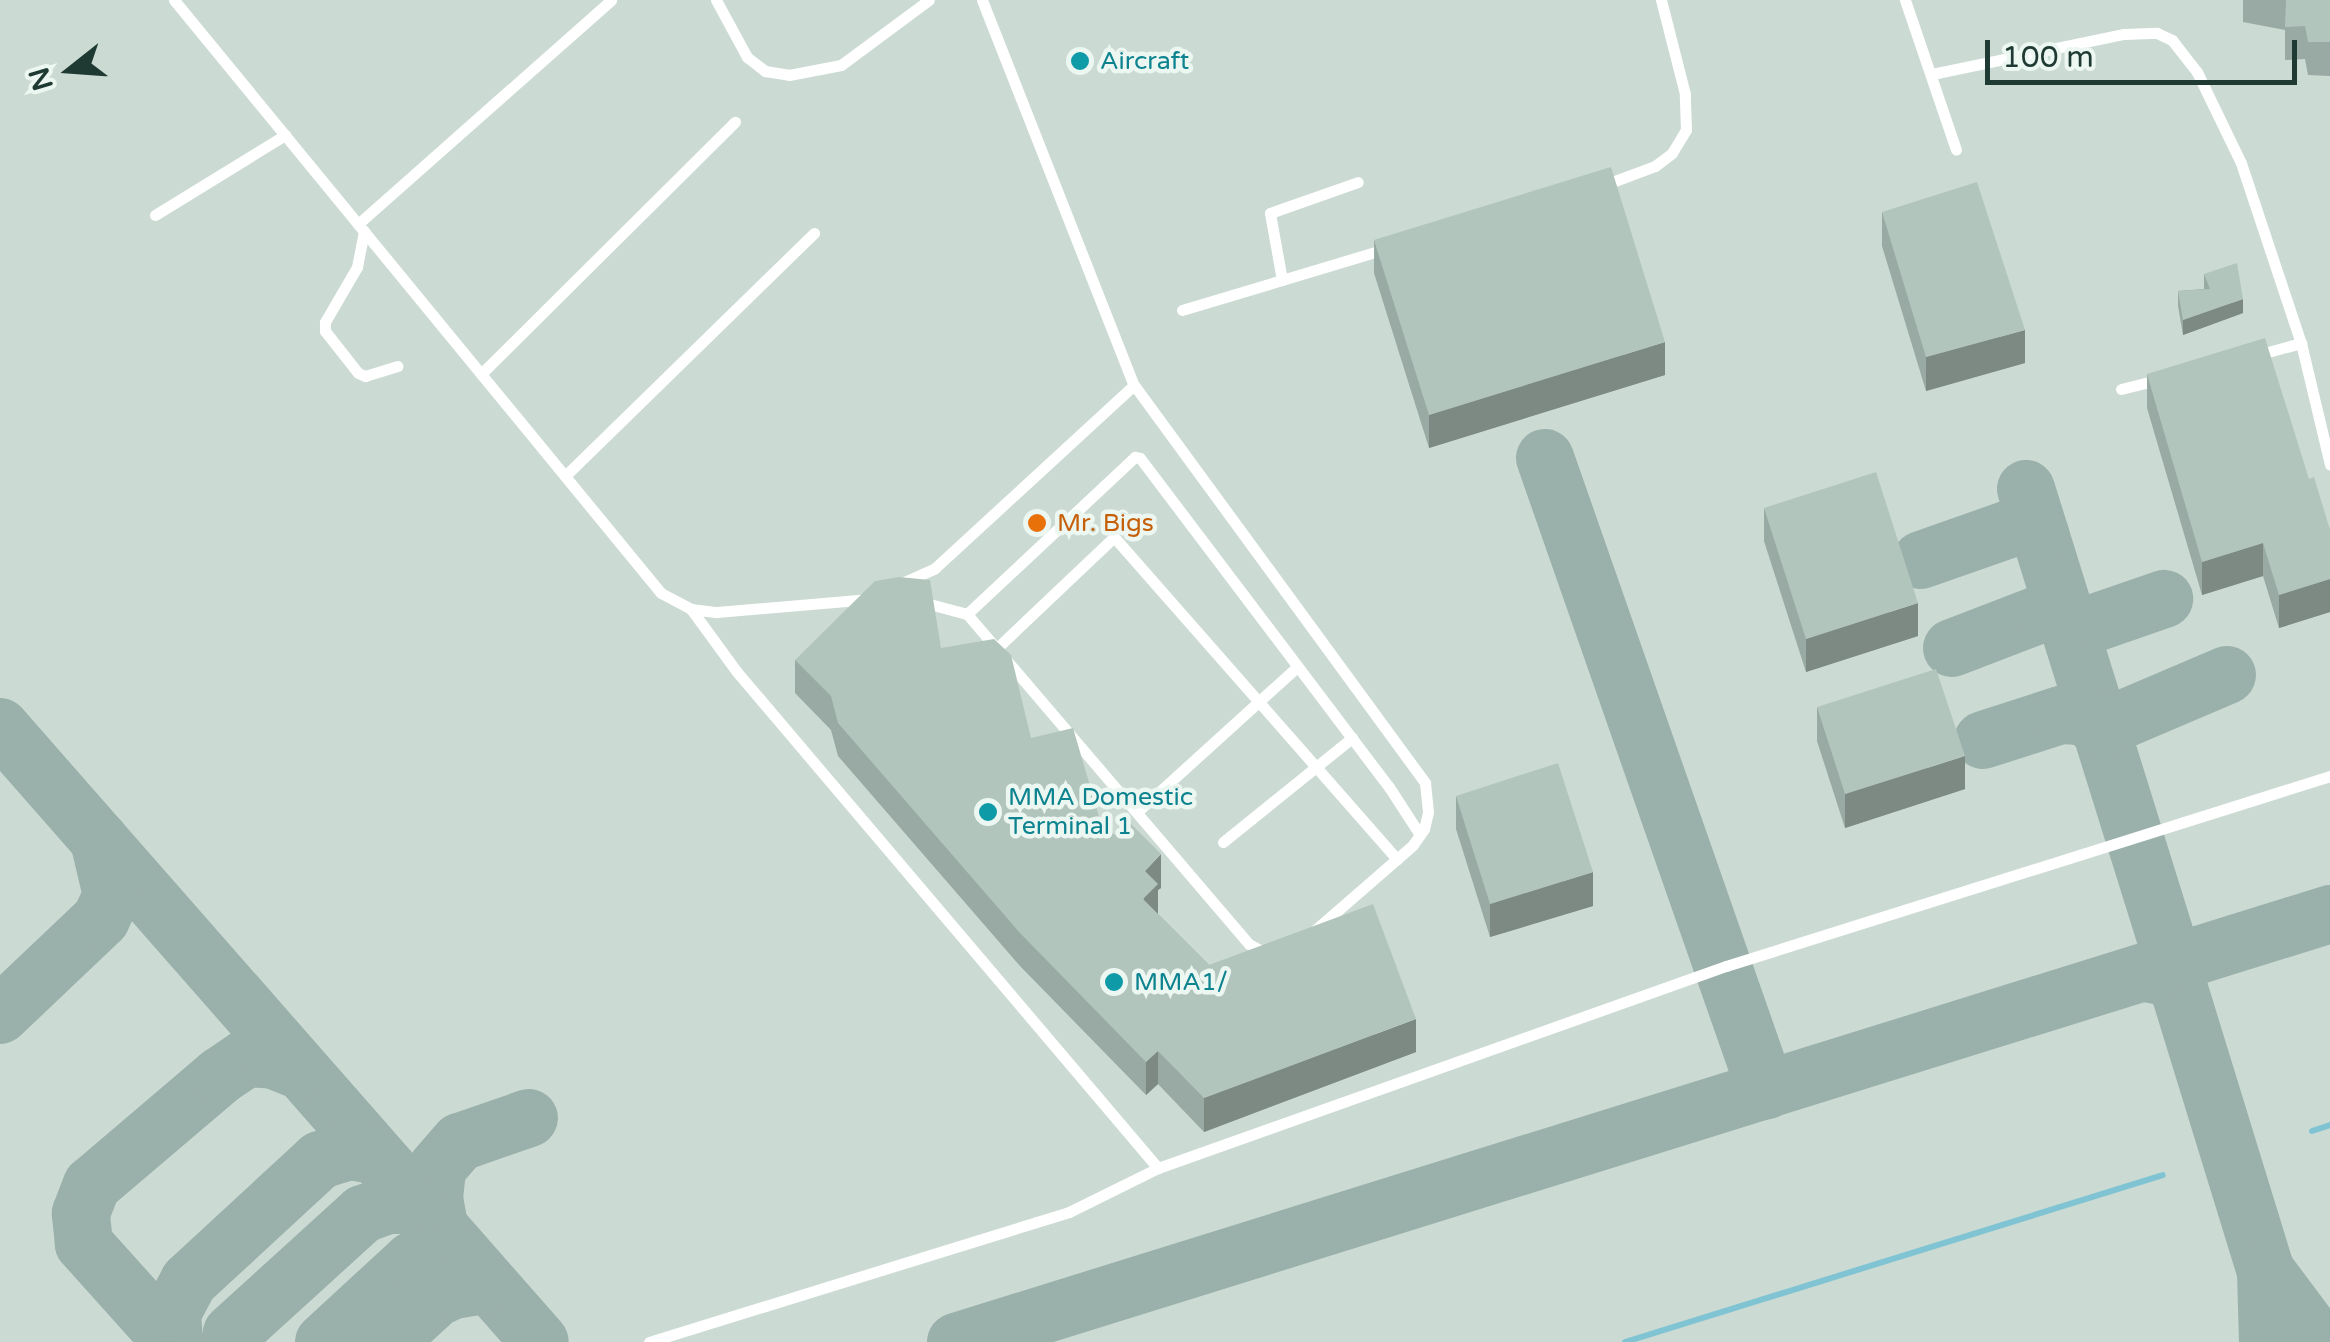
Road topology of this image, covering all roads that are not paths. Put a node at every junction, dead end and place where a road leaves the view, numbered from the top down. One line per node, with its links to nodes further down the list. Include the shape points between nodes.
1 (174, 0): 10 (lane)
2 (611, 0): 15 (lane)
3 (716, 0): 4 (lane, via 747,57 764,70 789,75 841,65)
4 (929, 0)
5 (982, 0): 25 (lane)
6 (1661, 0): 13 (lane, via 1685,94 1686,130 1655,166)
7 (1905, 0): 8 (lane)
8 (1932, 74): 11 (lane); 20 (lane, via 2124,34 2157,33 2172,40 2197,72 2234,146)
9 (735, 122): 23 (lane)
10 (284, 135): 14 (lane); 15 (lane)
11 (1956, 150)
12 (1358, 182): 18 (lane, via 1270,214)
13 (1598, 188)
14 (155, 215)
15 (361, 227): 22 (lane, via 357,267 325,331 365,376); 23 (lane)
16 (814, 233): 28 (lane)
17 (1406, 244): 18 (lane)
18 (1282, 280): 19 (lane)
19 (1182, 310)
20 (2301, 343): 21 (lane); 27 (lane)
21 (2247, 357)
22 (397, 366)
23 (482, 374): 28 (lane)
24 (2175, 375): 26 (lane)
25 (1134, 386): 29 (lane, via 935,568); 41 (lane, via 1425,783 1428,812)
26 (2120, 389)
27 (2330, 464)
28 (565, 476): 32 (lane, via 661,593)
29 (892, 586)
30 (880, 595): 32 (lane)
31 (902, 601): 33 (lane)
32 (692, 609): 46 (lane, via 737,672)
33 (967, 614): 34 (lane); 35 (lane, via 1135,457)
34 (998, 648): 36 (lane, via 1114,537); 40 (lane)
35 (1296, 668): 36 (lane); 37 (lane)
36 (1258, 702): 38 (lane); 40 (lane)
37 (1352, 738): 38 (lane); 41 (lane)
38 (1316, 767): 42 (lane); 43 (lane)
39 (2330, 776): 46 (lane, via 1726,966)
40 (1137, 812): 45 (lane, via 1249,944 1259,952)
41 (1420, 835): 43 (lane)
42 (1224, 842)
43 (1397, 858): 44 (lane)
44 (1301, 942)
45 (1286, 952)
46 (1158, 1168): 47 (lane, via 1069,1212)
47 (649, 1342)

